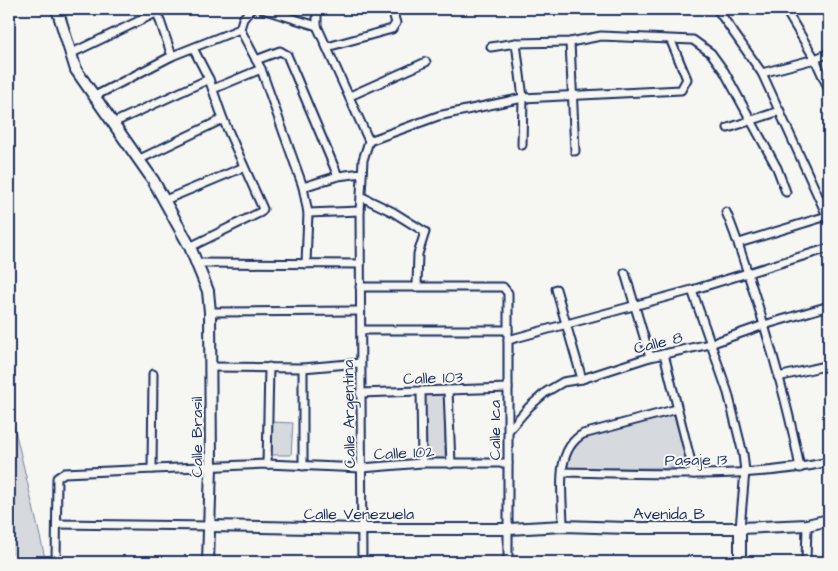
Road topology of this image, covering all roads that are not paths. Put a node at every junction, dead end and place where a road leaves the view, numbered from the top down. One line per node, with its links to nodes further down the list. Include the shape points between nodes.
1 (57, 9): 18 (main road, Calle Brasil)
2 (251, 9): 10 (street)
3 (262, 9): 9 (street)
4 (317, 9): 9 (street)
5 (388, 9): 15 (street, via 395,18 392,28)
6 (717, 9): 24 (street)
7 (785, 9): 20 (street)
8 (159, 10): 18 (street); 19 (street)
9 (317, 26): 15 (street)
10 (240, 29): 16 (street); 21 (street)
11 (671, 41): 13 (street, via 601,36); 30 (street, via 687,79 681,90); 34 (street, via 693,40 711,53 724,70)
12 (516, 42): 13 (street); 14 (street); 31 (street)
13 (570, 42): 30 (street)
14 (491, 46)
15 (327, 47): 29 (street)
16 (193, 48): 19 (street); 25 (street)
17 (829, 53): 20 (street)
18 (70, 54): 28 (main road, Calle Brasil, via 76,70)
19 (172, 56): 28 (street)
20 (815, 59): 24 (street); 27 (street)
21 (256, 60): 23 (street); 43 (street, via 280,52 287,55)
22 (426, 62): 29 (street)
23 (261, 69): 26 (street); 44 (street)
24 (762, 73): 32 (street)
25 (209, 79): 26 (street); 35 (street)
26 (214, 89): 33 (street)
27 (829, 90)
28 (95, 96): 35 (main road, Calle Brasil)
29 (350, 96): 37 (street)
30 (572, 96): 31 (street); 39 (street)
31 (522, 98): 37 (street, via 438,116); 38 (street)
32 (780, 111): 34 (street); 51 (street)
33 (223, 119): 40 (street); 41 (street)
34 (750, 120): 36 (street); 45 (street, via 777,168)
35 (115, 122): 40 (main road, Calle Brasil)
36 (728, 128)
37 (369, 141): 42 (street, Calle Argentina)
38 (522, 144)
39 (575, 151)
40 (140, 159): 47 (main road, Calle Brasil)
41 (244, 167): 47 (street); 53 (street, via 262,206 261,212)
42 (362, 173): 43 (street); 46 (street, Calle Argentina)
43 (338, 176): 44 (street)
44 (303, 187): 50 (street)
45 (786, 192)
46 (362, 197): 48 (street, Calle Argentina); 60 (street, via 425,232 418,254)
47 (165, 200): 53 (main road, Calle Brasil)
48 (360, 211): 50 (street); 57 (street, Calle Argentina)
49 (726, 212): 52 (street)
50 (308, 213): 56 (street)
51 (828, 218): 52 (street)
52 (739, 243): 59 (street)
53 (190, 246): 55 (main road, Calle Brasil)
54 (829, 248): 59 (street)
55 (199, 264): 56 (street); 67 (main road, Calle Brasil, via 208,291)
56 (306, 264): 57 (street)
57 (360, 264): 61 (street, Calle Argentina)
58 (625, 273): 64 (street)
59 (747, 273): 63 (street); 69 (street)
60 (416, 285): 61 (street); 71 (street, Calle Ica, via 503,287 510,298)
61 (360, 287): 66 (street, Calle Argentina)
62 (556, 289): 68 (street)
63 (692, 290): 64 (street); 73 (street)
64 (634, 306): 68 (street); 75 (street)
65 (829, 306): 69 (street, Calle 8)
66 (360, 311): 67 (street); 70 (street, Calle Argentina)
67 (210, 312): 78 (main road, Calle Brasil)
68 (566, 325): 72 (street); 84 (street)
69 (764, 325): 73 (street, Calle 8); 83 (street)
70 (361, 330): 71 (street); 76 (street, Calle Argentina)
71 (508, 330): 72 (street, Calle Ica)
72 (508, 340): 85 (street, Calle Ica)
73 (710, 344): 74 (street, Calle 8); 101 (street, via 728,393)
74 (664, 354): 75 (street, Calle 8); 89 (street)
75 (650, 357): 84 (street, Calle 8)
76 (360, 363): 80 (street); 88 (street, Calle Argentina)
77 (828, 365): 82 (street); 83 (street)
78 (211, 367): 79 (street); 97 (main road, Calle Brasil)
79 (269, 367): 80 (street); 94 (street)
80 (302, 368): 96 (street)
81 (152, 374): 100 (street)
82 (829, 375)
83 (778, 377): 99 (street, via 793,427)
84 (582, 379): 90 (street, Calle 8, via 563,382 546,392)
85 (508, 388): 86 (street, Calle 103); 90 (street, Calle Ica)
86 (448, 390): 87 (street, Calle 103); 95 (street)
87 (421, 391): 88 (street, Calle 103); 92 (street)
88 (360, 393): 98 (street, Calle Argentina)
89 (677, 409): 102 (street, via 583,434 567,449); 103 (street)
90 (509, 430): 93 (street, Calle Ica)
91 (829, 462): 99 (street, Pasaje 13)
92 (422, 463): 95 (street, Calle 102); 98 (street, Calle 102)
93 (508, 463): 95 (street, Calle 102); 111 (street, Calle Ica)
94 (267, 464): 96 (street, Calle 102); 97 (street, Calle 102)
95 (451, 464)
96 (303, 466): 98 (street, Calle 102)
97 (211, 467): 100 (street, Calle 102); 107 (main road, Calle Brasil)
98 (362, 468): 110 (street, Calle Argentina)
99 (800, 468): 101 (street, Pasaje 13)
100 (152, 469): 105 (street, Calle 102, via 64,472 57,478)
101 (745, 471): 103 (street, Pasaje 13); 109 (street)
102 (563, 472): 103 (street, Pasaje 13); 108 (street)
103 (694, 474)
104 (829, 520): 106 (main road, Avenida B)
105 (57, 524): 107 (street); 112 (street, Calle 102)
106 (807, 525): 109 (main road, Avenida B); 117 (street)
107 (210, 526): 110 (main road, Calle Venezuela); 113 (main road, Calle Brasil)
108 (563, 526): 109 (main road, Avenida B); 111 (main road, Avenida B)
109 (740, 528): 116 (main road)
110 (362, 529): 111 (main road, Calle Venezuela); 114 (street, Calle Argentina)
111 (509, 529): 115 (street, Calle Ica)
112 (56, 562)
113 (208, 562)
114 (362, 562)
115 (508, 562)
116 (740, 562)
117 (806, 562)

